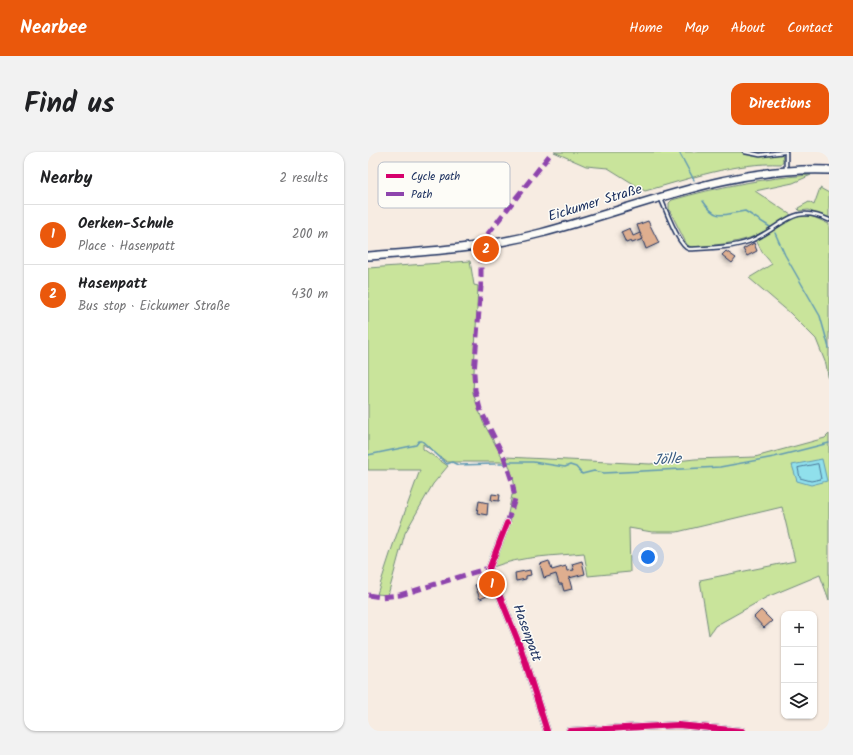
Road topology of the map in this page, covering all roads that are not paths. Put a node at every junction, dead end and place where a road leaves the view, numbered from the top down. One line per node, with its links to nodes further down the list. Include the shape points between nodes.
1 (745, 152): 2 (lane, via 760,155)
2 (785, 152): 3 (lane)
3 (786, 170): 4 (main road, Eickumer Straße); 5 (main road, Eickumer Straße, via 738,176)
4 (829, 170)
5 (660, 197): 6 (lane, via 680,242 689,249 730,246 749,241 803,213); 7 (main road, Eickumer Straße, via 511,240 460,248)
6 (829, 220)
7 (368, 256)
8 (507, 523): 9 (street, Hasenpatt, via 489,570 520,646)
9 (547, 731)
10 (569, 731): 11 (street, via 678,725)
11 (742, 731)

